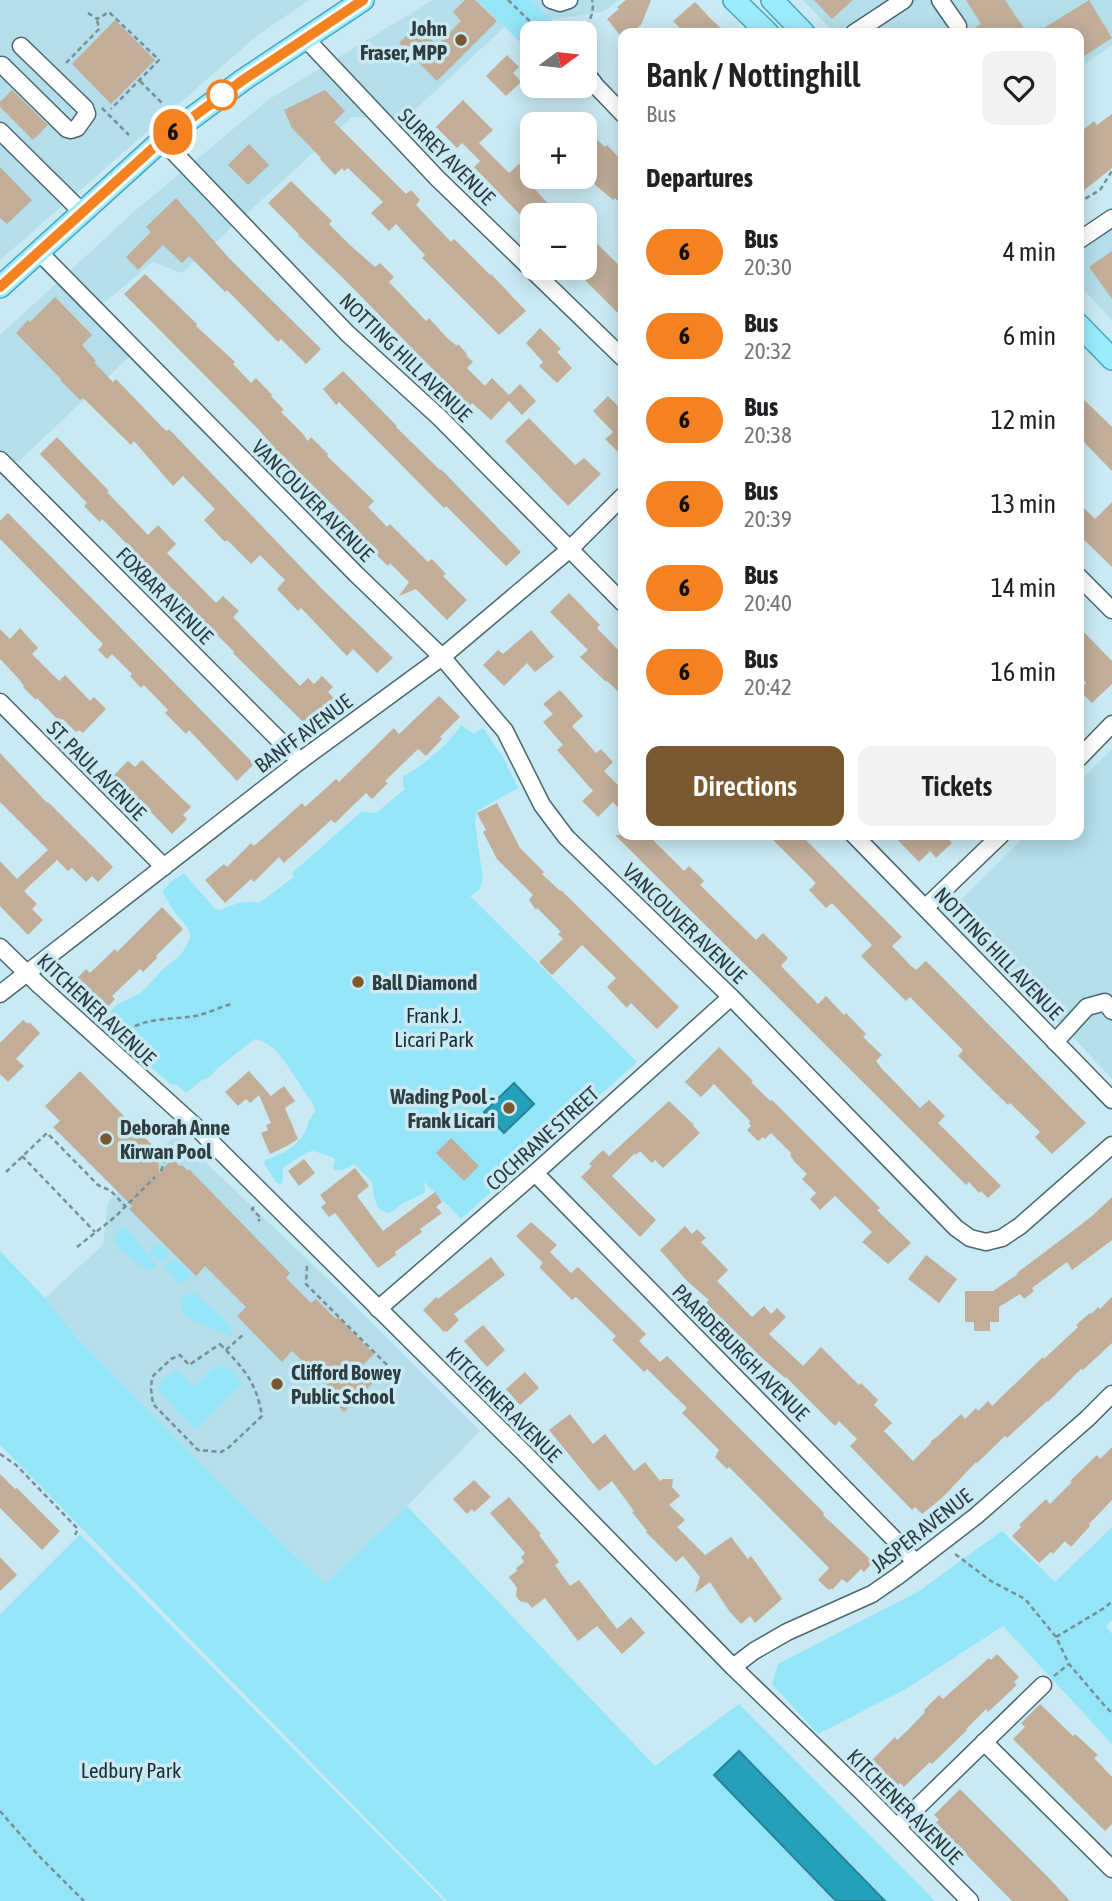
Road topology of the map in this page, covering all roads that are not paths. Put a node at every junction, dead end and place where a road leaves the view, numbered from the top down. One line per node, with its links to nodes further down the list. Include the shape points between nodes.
1 (363, 0): 12 (main road)
2 (551, 0): 3 (street, via 560,4)
3 (569, 0)
4 (734, 0): 9 (main road)
5 (772, 0): 10 (main road)
6 (904, 0): 11 (street)
7 (940, 0): 8 (street)
8 (958, 26)
9 (763, 28)
10 (799, 28)
11 (861, 28)
12 (305, 38): 18 (main road); 25 (street, SURREY AVENUE, via 437,178)
13 (21, 46): 14 (street, via 85,108 86,118 77,128 67,129)
14 (2, 65)
15 (597, 87): 16 (street)
16 (618, 109)
17 (0, 131): 19 (street)
18 (162, 140): 19 (main road); 29 (street, NOTTING HILL AVENUE, via 347,333 440,418)
19 (82, 212): 22 (main road)
20 (1112, 218): 21 (street)
21 (1084, 237)
22 (38, 251): 23 (main road); 33 (street, VANCOUVER AVENUE)
23 (2, 282)
24 (1084, 330): 26 (main road)
25 (618, 353)
26 (1112, 359)
27 (0, 460): 37 (street, FOXBAR AVENUE)
28 (618, 501): 29 (street, BANFF AVENUE)
29 (570, 549): 31 (street, NOTTING HILL AVENUE); 33 (street, BANFF AVENUE)
30 (1084, 582): 32 (street)
31 (618, 598)
32 (1112, 610)
33 (442, 657): 37 (street, BANFF AVENUE); 45 (street, VANCOUVER AVENUE, via 505,731 542,805 566,837)
34 (0, 702): 40 (street, ST. PAUL AVENUE)
35 (1112, 724): 36 (street)
36 (1084, 753)
37 (300, 761): 40 (street, BANFF AVENUE)
38 (859, 840): 41 (street, NOTTING HILL AVENUE)
39 (996, 840): 41 (street)
40 (164, 867): 43 (street, BANFF AVENUE)
41 (926, 907): 47 (street, NOTTING HILL AVENUE)
42 (0, 947): 43 (street, KITCHENER AVENUE)
43 (27, 972): 44 (street, BANFF AVENUE); 51 (street, KITCHENER AVENUE, via 194,1125)
44 (0, 993)
45 (731, 997): 49 (street, VANCOUVER AVENUE, via 970,1238 986,1242 1002,1238); 50 (street, COCHRANE STREET)
46 (1108, 1007): 47 (street, via 1087,1007)
47 (1055, 1042): 48 (street, NOTTING HILL AVENUE)
48 (1112, 1101)
49 (1112, 1145)
50 (535, 1173): 51 (street, COCHRANE STREET); 53 (street, PAARDEBURGH AVENUE)
51 (378, 1309): 54 (street, KITCHENER AVENUE)
52 (1112, 1394): 53 (street, JASPER AVENUE, via 976,1516)
53 (915, 1562): 54 (street, JASPER AVENUE, via 872,1594 788,1632)
54 (733, 1667): 57 (street, KITCHENER AVENUE)
55 (1043, 1685): 56 (street)
56 (984, 1742): 57 (street); 58 (street)
57 (897, 1827): 59 (street, KITCHENER AVENUE)
58 (1112, 1869)
59 (970, 1901)

